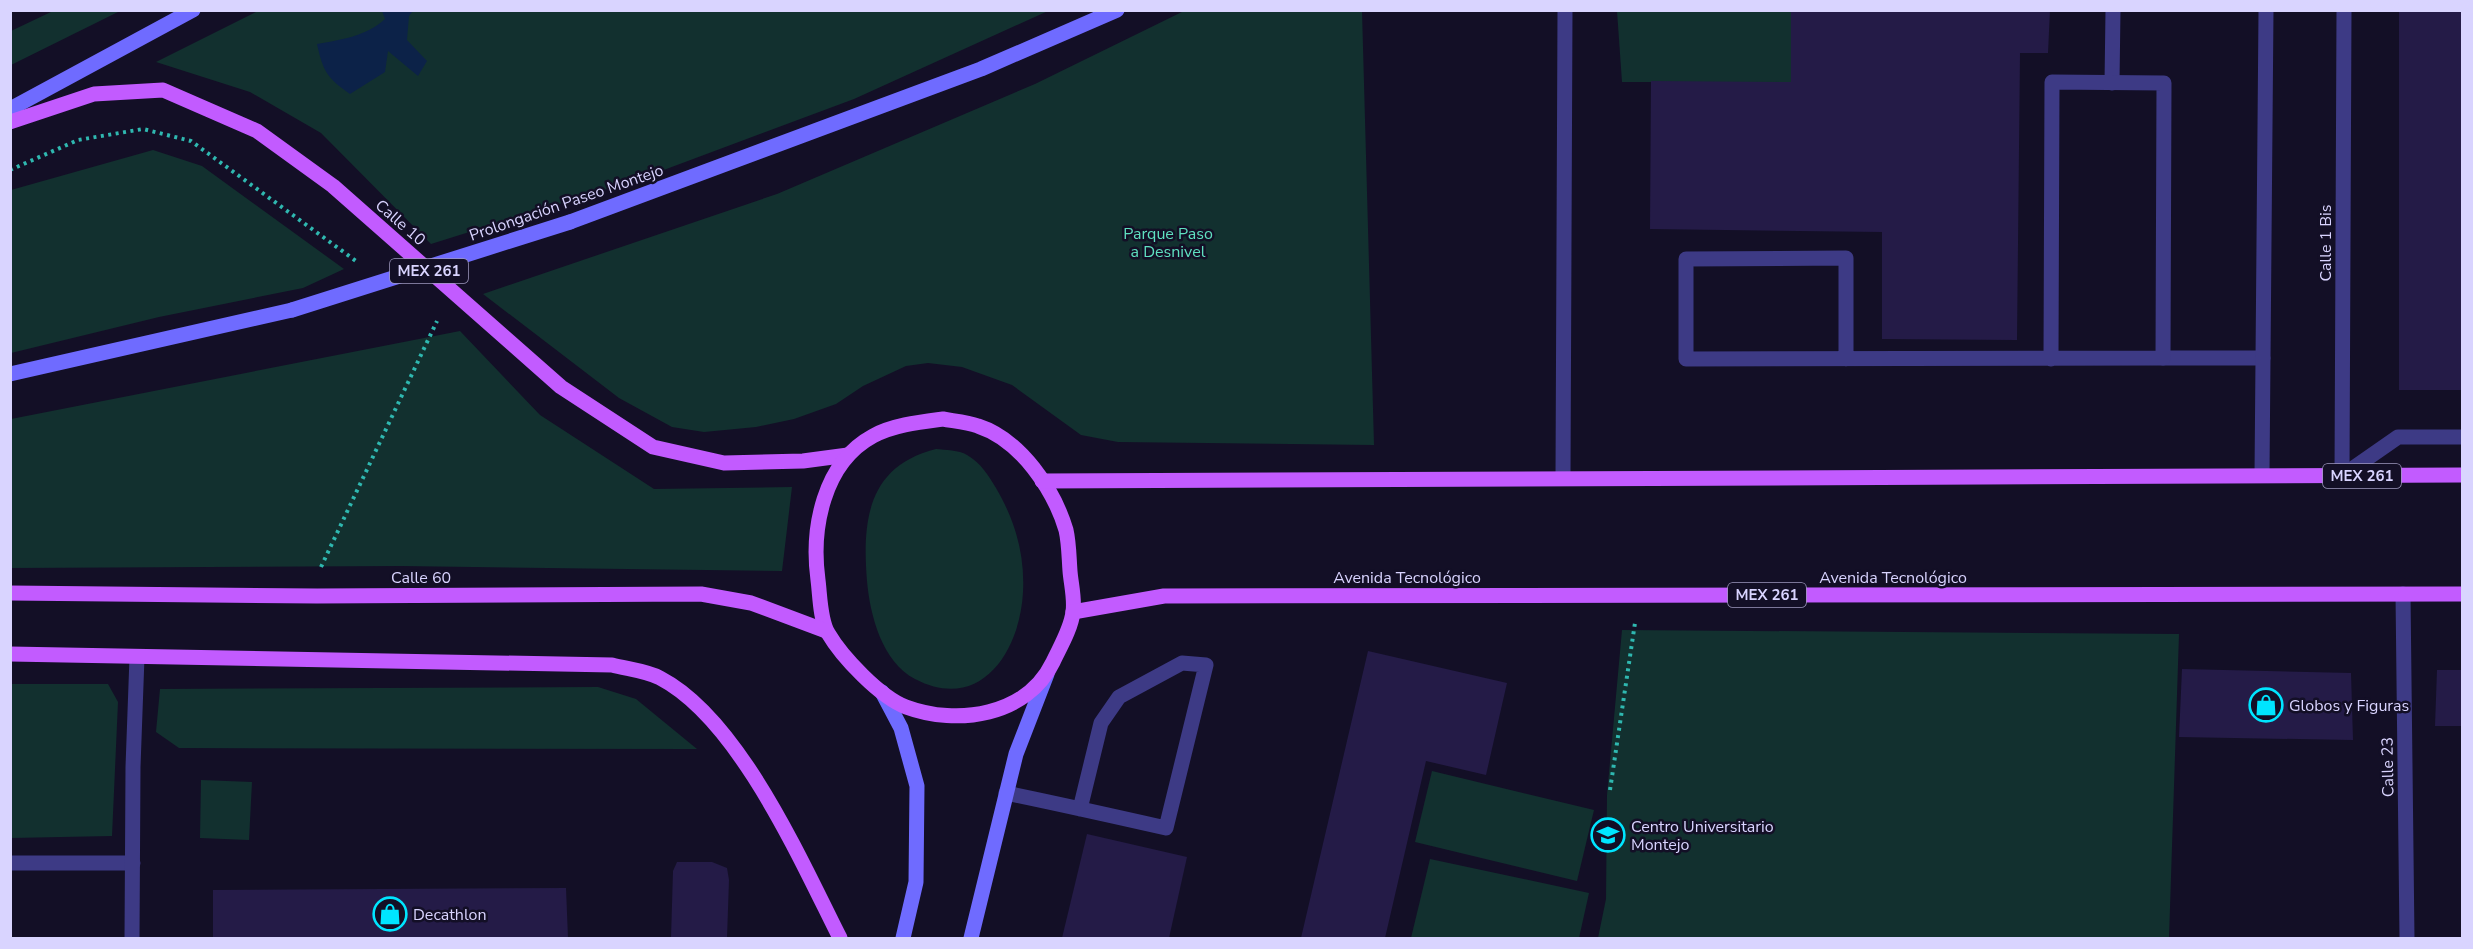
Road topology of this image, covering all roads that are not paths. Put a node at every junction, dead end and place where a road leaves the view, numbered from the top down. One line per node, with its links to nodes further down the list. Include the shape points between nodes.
1 (194, 10): 8 (main road)
2 (1117, 10): 14 (main road, Prolongación Paseo Montejo, bridge, via 981,69 570,222 292,310)
3 (1565, 10): 20 (street)
4 (2113, 10): 7 (street)
5 (2266, 10): 11 (street)
6 (2344, 10): 19 (street, Calle 1 Bis)
7 (2112, 83): 10 (street, via 2164,83); 13 (street, via 2052,82)
8 (10, 109)
9 (10, 122): 16 (main road, Calle 10 / MEX 261, via 94,94 163,90 257,131 333,186 561,387 653,447 724,463 803,461)
10 (2163, 358): 11 (street); 13 (street)
11 (2263, 358): 18 (street)
12 (1846, 359): 12 (street, via 1686,359 1686,259 1846,258); 13 (street)
13 (2051, 359)
14 (10, 374)
15 (2463, 437): 19 (street, via 2398,438)
16 (848, 455): 21 (main road, via 873,436 908,424 943,419 980,426 1011,445); 26 (main road, via 830,481 817,533 816,568)
17 (2463, 475): 19 (main road, MEX 261)
18 (2262, 476): 19 (main road, MEX 261); 20 (main road, MEX 261)
19 (2342, 476)
20 (1563, 478): 21 (main road, MEX 261)
21 (1042, 481): 25 (main road, via 1053,497 1066,533)
22 (10, 593): 26 (main road, Calle 60, via 701,594 751,603)
23 (2403, 594): 24 (main road, Avenida Tecnológico / MEX 261); 25 (main road, Avenida Tecnológico / MEX 261, via 1164,596); 39 (street, Calle 23)
24 (2463, 594)
25 (1073, 612): 29 (main road)
26 (826, 631): 30 (main road)
27 (10, 654): 28 (main road)
28 (137, 657): 34 (street); 36 (main road, via 612,665 659,677 686,696 725,736 764,792)
29 (1048, 671): 30 (main road, via 1019,700 991,713 958,717 930,712 906,707); 31 (main road, via 1016,754)
30 (882, 692): 37 (main road, via 901,728 917,786 916,882)
31 (1006, 793): 32 (street); 38 (main road)
32 (1080, 809): 32 (street, via 1166,828 1206,665 1182,663 1119,696 1101,723)
33 (10, 863): 34 (street)
34 (133, 863): 35 (street)
35 (132, 939)
36 (840, 939)
37 (903, 939)
38 (971, 939)
39 (2407, 939)

